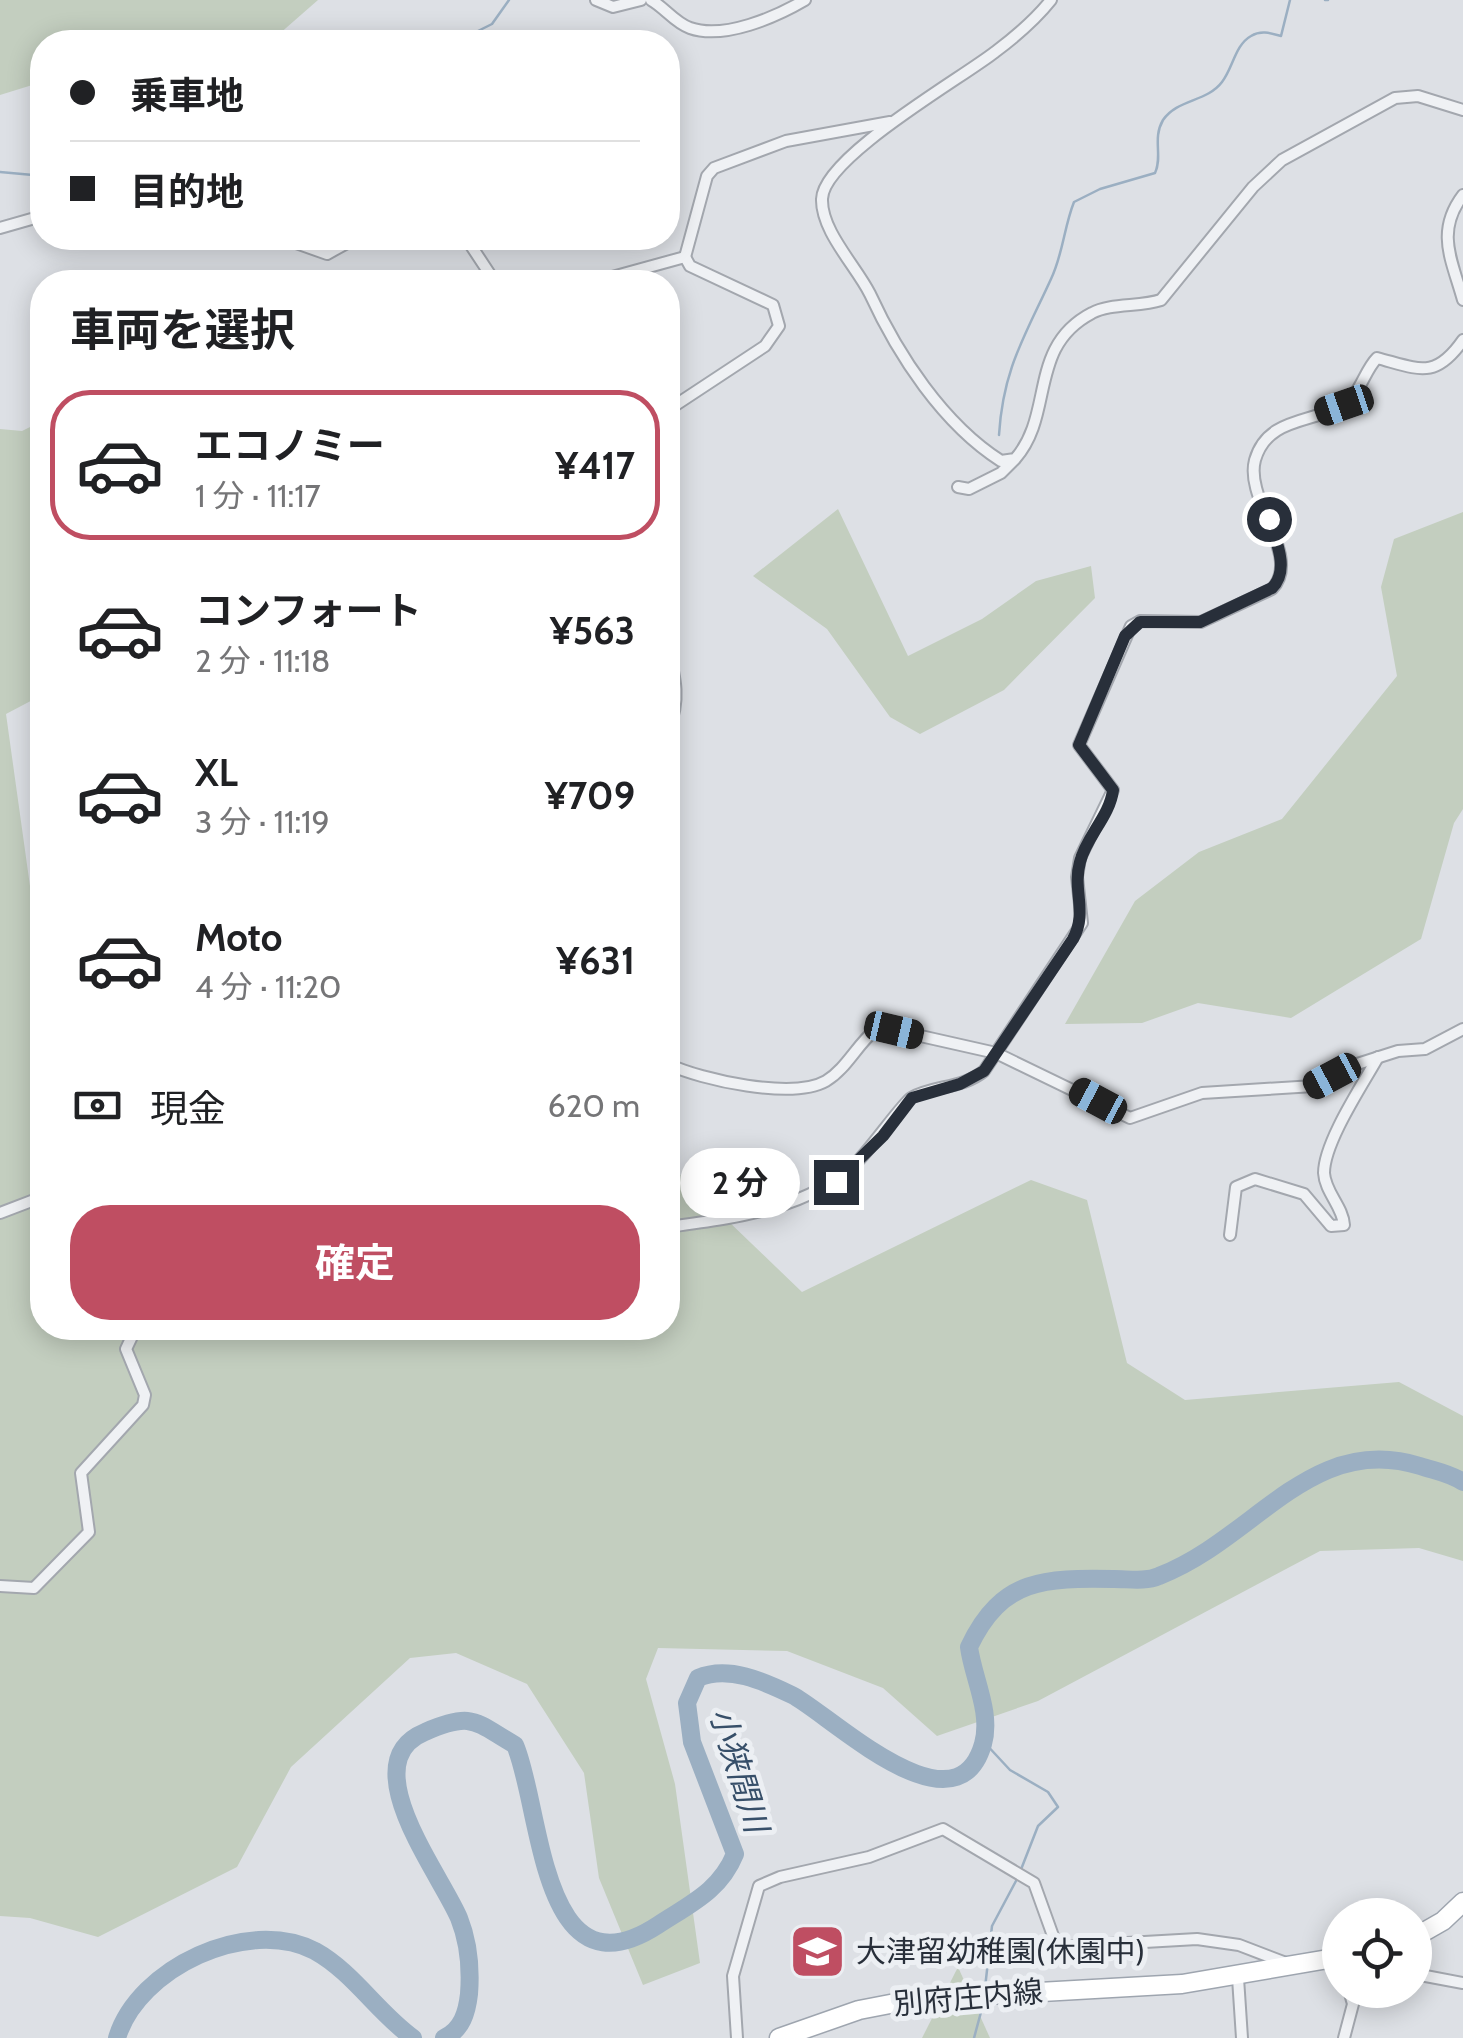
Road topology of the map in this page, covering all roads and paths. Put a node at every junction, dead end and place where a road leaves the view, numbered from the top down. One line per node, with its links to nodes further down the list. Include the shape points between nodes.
1 (596, 0): 2 (street, via 613,7)
2 (641, 0)
3 (650, 0): 4 (street, via 686,27 701,30 737,27)
4 (804, 0)
5 (1051, 0): 7 (street, via 996,52)
6 (1463, 110): 16 (street, via 1418,96 1394,98 1282,160 1160,300 1094,312 1064,336 1046,365 1034,430)
7 (896, 121): 11 (street, via 786,141 714,168); 16 (street, via 848,158 826,187 822,200 831,229 925,386 982,449 1001,461)
8 (1463, 195): 13 (street, via 1447,219)
9 (30, 219): 10 (street)
10 (0, 228)
11 (685, 257): 12 (street); 15 (street, via 690,266 774,305 780,326 765,346)
12 (638, 270)
13 (1463, 300)
14 (1463, 340): 19 (street, via 1436,368 1377,358 1344,405 1278,428 1264,440 1253,489 1282,569 1272,588 1200,622 1131,626 1079,745 1113,790 1080,858 1082,923)
15 (680, 402)
16 (1015, 459): 17 (street, via 969,490)
17 (958, 487)
18 (1463, 1030): 20 (street, via 1425,1049)
19 (996, 1053): 20 (street, via 1130,1118 1202,1093 1314,1086); 21 (street, via 884,1029 865,1038 830,1078 810,1087 732,1085); 24 (street, via 975,1078 912,1098 883,1136 825,1189 736,1217)
20 (1378, 1056): 25 (street, via 1344,1117 1324,1174 1344,1225 1332,1226 1304,1194 1255,1178 1236,1187)
21 (680, 1068)
22 (30, 1202): 23 (street)
23 (0, 1213)
24 (680, 1226)
25 (1230, 1235)
26 (131, 1340): 27 (street, via 126,1350 143,1405 81,1473 88,1532 34,1588)
27 (0, 1586)
28 (1463, 1902): 29 (main road)
29 (1432, 1928)
30 (1322, 1964): 31 (main road, 別府庄内線)
31 (1294, 1966): 33 (main road, 別府庄内線); 36 (street, via 1239,1945 1198,1939 1056,1947 1034,1883 943,1829 869,1858 760,1886 732,1976)
32 (1432, 1977): 34 (street)
33 (1238, 1978): 37 (main road, 別府庄内線, via 916,1999 859,2010); 38 (street)
34 (1463, 1983)
35 (1352, 2008): 39 (street)
36 (737, 2038)
37 (779, 2038)
38 (1242, 2038)
39 (1344, 2038)

